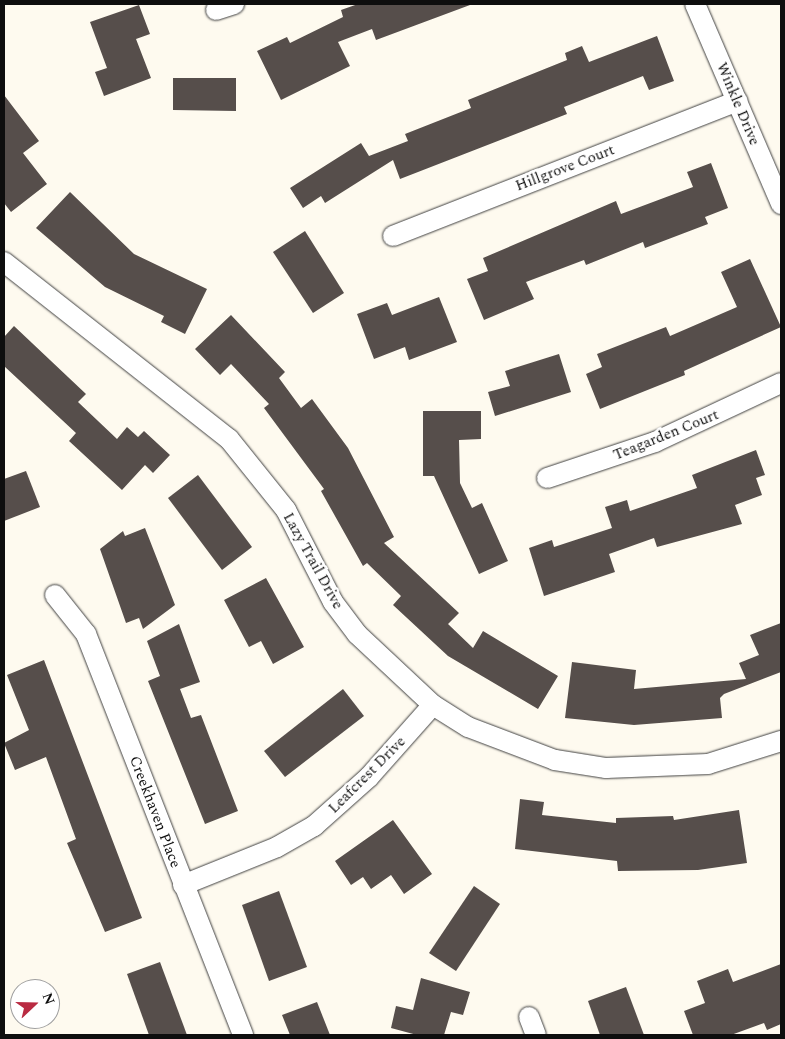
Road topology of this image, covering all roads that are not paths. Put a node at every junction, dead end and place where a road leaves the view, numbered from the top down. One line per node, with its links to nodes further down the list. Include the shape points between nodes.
1 (695, 4): 2 (street, Winkle Drive)
2 (738, 101): 3 (street, Winkle Drive); 4 (street, Hillgrove Court)
3 (781, 204)
4 (393, 236)
5 (4, 262): 9 (street, Lazy Trail Drive, via 229,439 286,510 333,602 357,634)
6 (781, 382): 7 (street, Teagarden Court, via 655,442)
7 (547, 478)
8 (55, 595): 11 (street, Creekhaven Place, via 86,634)
9 (433, 705): 10 (street, Lazy Trail Drive, via 507,745 554,760 606,768 708,764); 11 (street, Leafcrest Drive, via 369,778 314,826 277,847)
10 (781, 741)
11 (183, 885): 13 (street, Creekhaven Place)
12 (529, 1017): 14 (street)
13 (243, 1035)
14 (536, 1035)

